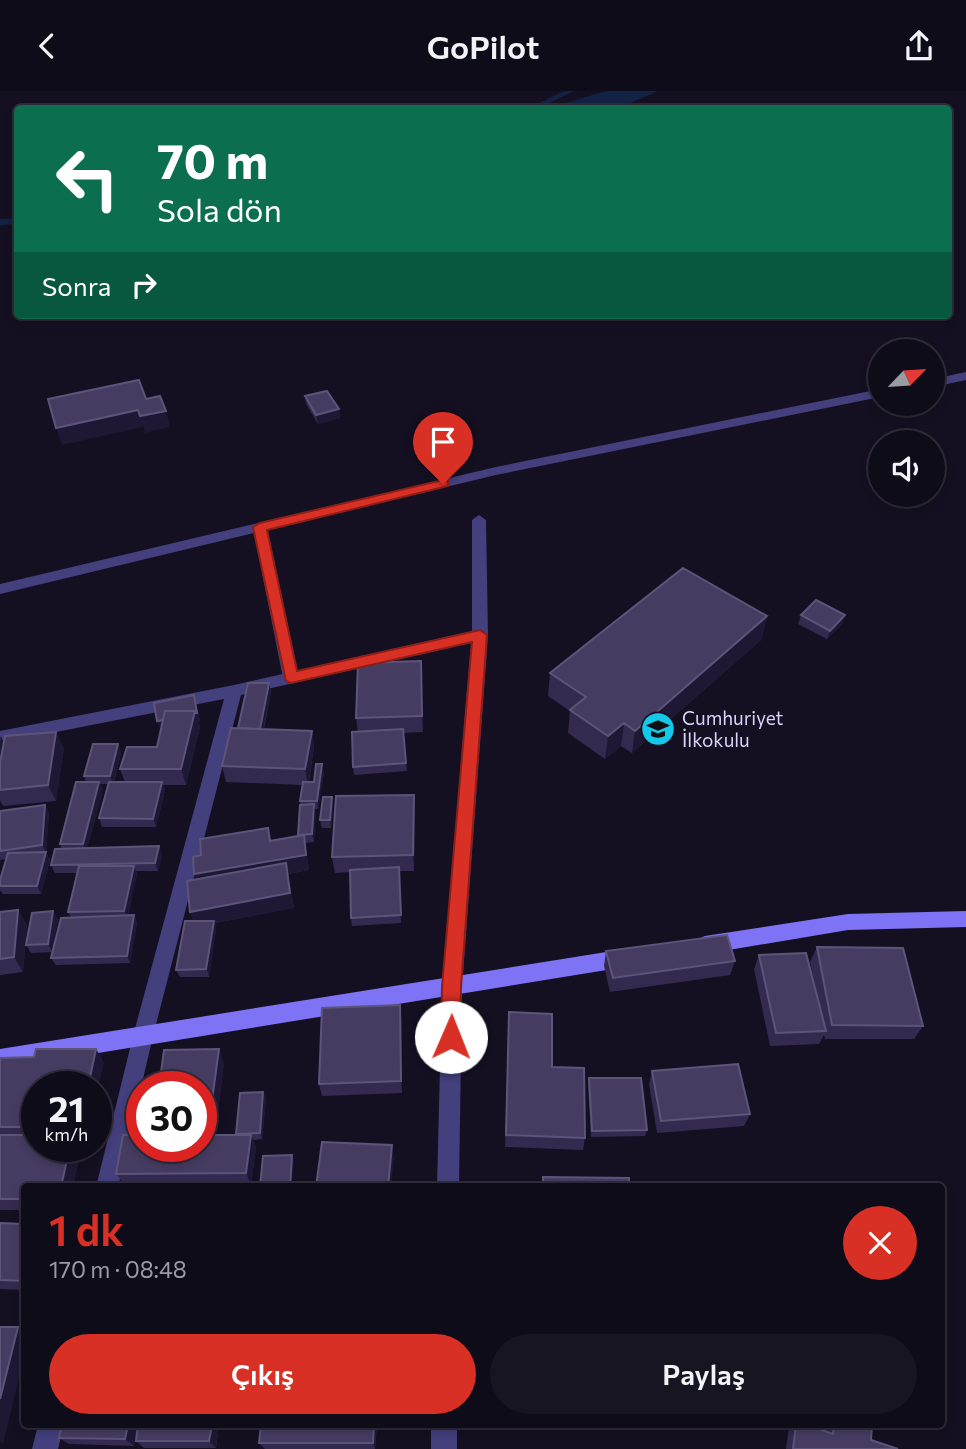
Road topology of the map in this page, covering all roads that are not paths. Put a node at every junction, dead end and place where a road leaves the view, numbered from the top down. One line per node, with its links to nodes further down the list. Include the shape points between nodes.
1 (966, 376): 2 (street)
2 (945, 380)
3 (868, 395): 5 (street, via 496,471)
4 (479, 520): 7 (street)
5 (260, 527): 6 (street); 8 (street)
6 (0, 589)
7 (480, 635): 8 (street); 14 (street)
8 (291, 678): 9 (street)
9 (234, 691): 10 (street); 15 (street)
10 (0, 737)
11 (966, 919): 12 (street, via 848,922)
12 (684, 949)
13 (643, 955): 14 (street)
14 (452, 987): 15 (street); 18 (street)
15 (143, 1037): 16 (street); 17 (street)
16 (0, 1059)
17 (108, 1183)
18 (448, 1183)
19 (50, 1428): 21 (street)
20 (444, 1428): 22 (street)
21 (46, 1449)
22 (443, 1449)

